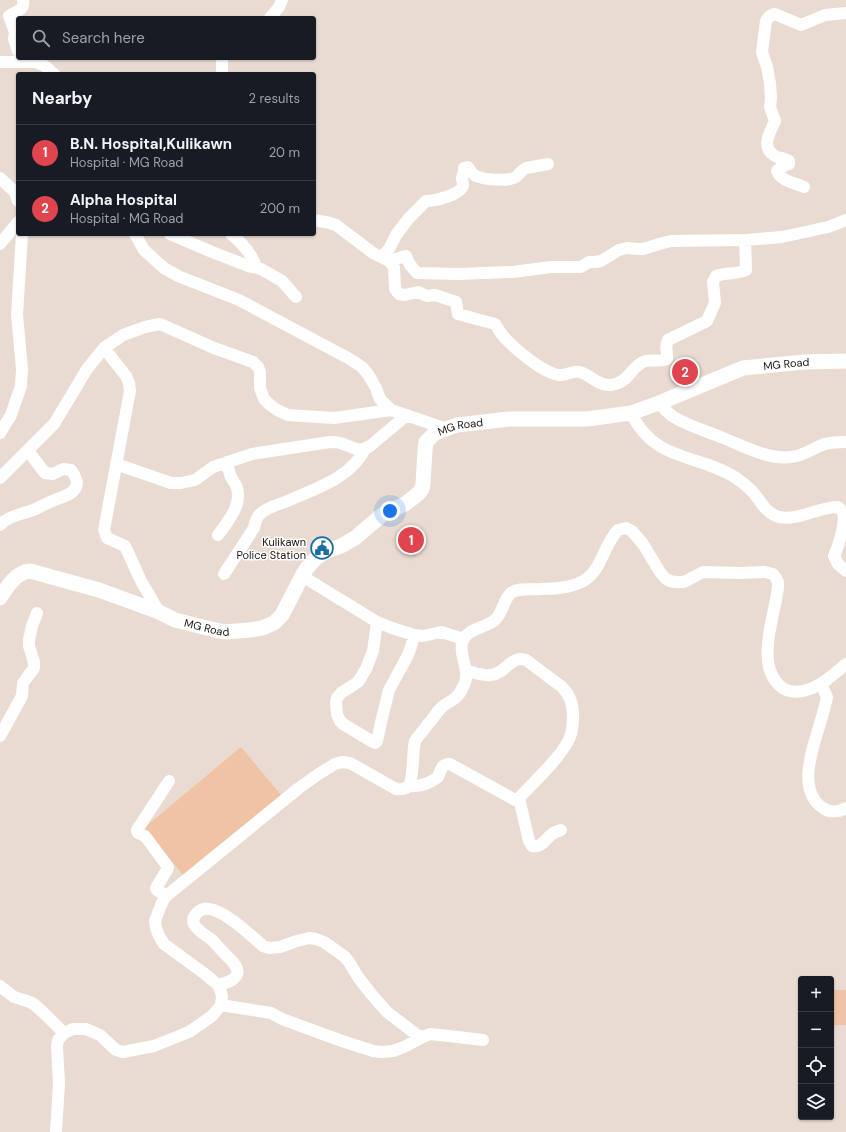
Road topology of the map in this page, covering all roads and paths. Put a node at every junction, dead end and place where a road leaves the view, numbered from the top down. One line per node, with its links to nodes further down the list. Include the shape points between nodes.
1 (23, 0): 5 (street, via 23,8 9,16 15,32)
2 (282, 0): 4 (street)
3 (846, 13): 14 (street, via 825,15 801,25 775,14 766,21 762,52 770,83 770,107 775,121 767,145 777,157 789,161 789,164 778,168 779,176)
4 (272, 16)
5 (16, 45)
6 (16, 58): 9 (street)
7 (30, 60): 10 (street, via 45,66)
8 (222, 60): 11 (street)
9 (0, 62)
10 (52, 72)
11 (222, 72)
12 (548, 164): 25 (street, via 523,169 514,178 498,180 479,177 468,167 464,168 463,185 460,190 441,199 426,202 396,235)
13 (0, 178): 15 (street)
14 (804, 187)
15 (16, 191)
16 (316, 220): 25 (street, via 336,225)
17 (846, 220): 23 (street, via 828,227 782,237)
18 (16, 224): 24 (street)
19 (22, 236): 35 (street, via 17,315 21,386 11,416)
20 (136, 236): 31 (street, via 144,250 164,268 239,300 362,366 380,399)
21 (175, 236): 26 (street)
22 (233, 236): 26 (street, via 247,250 256,267)
23 (745, 240): 25 (street, via 671,241 643,249 619,250 581,267 500,272 417,273 406,256); 25 (street, via 746,270 738,274 716,276 713,282 714,303 707,321 668,340 665,346 665,360 647,360 634,368 623,381 610,385 598,382 580,372 558,375 541,367 508,341 495,324 458,314 456,302 418,292 399,294 395,288 393,265)
24 (0, 244)
25 (385, 259)
26 (261, 269): 27 (street, via 282,281)
27 (296, 297)
28 (104, 348): 31 (street, via 123,335 160,324 253,362 260,372 260,388 264,398 277,410 288,415 334,418); 38 (street, via 87,369 54,424); 40 (street, via 126,376 130,391)
29 (846, 361): 30 (main road, MG Road, via 743,368)
30 (659, 403): 32 (main road, MG Road); 36 (street, via 667,412 686,423 756,451 781,458 806,454 834,442)
31 (391, 410): 33 (street)
32 (631, 413): 34 (main road, MG Road, via 587,419 509,419 457,425); 44 (street, via 648,438 660,447 728,473 752,491 774,515 789,518 838,507 843,511 845,519 834,556)
33 (407, 415): 34 (street); 37 (street)
34 (447, 429): 46 (main road, MG Road, via 435,433 426,442 423,484 418,494 405,504 382,514 355,538 316,558)
35 (0, 433)
36 (846, 442)
37 (365, 449): 39 (street, via 358,450 343,443 330,442 252,454); 45 (street, via 348,471 340,476 268,508 258,515 254,528)
38 (28, 450): 41 (street); 42 (street, via 46,473 71,470 77,481 76,487 66,496 11,517)
39 (227, 462): 40 (street, via 210,468 195,480 182,483 171,483); 43 (street, via 239,496 231,518)
40 (116, 464): 48 (street, via 105,533 107,538 125,546)
41 (0, 478)
42 (0, 525)
43 (218, 535)
44 (846, 571)
45 (224, 574)
46 (302, 576): 48 (main road, MG Road, via 282,615 274,623 262,628 224,632 175,620); 50 (street)
47 (0, 598): 48 (main road, MG Road, via 18,575 30,571 99,590)
48 (159, 612)
49 (37, 614): 56 (street, via 29,640 34,668 23,683 22,696)
50 (377, 622): 51 (street); 51 (street, via 373,652 366,669 358,682 341,693 336,702 337,714 342,724 375,743 389,690 407,657)
51 (414, 635): 52 (street, via 441,632)
52 (464, 639): 54 (street, via 462,649); 55 (street, via 495,620 504,601 512,592 561,588 585,580 596,568 616,532 626,528 636,534 660,572 670,581 684,582 708,572 773,574 778,587 768,646 769,668 774,680 784,690 791,692 811,689)
53 (846, 664): 55 (street)
54 (466, 670): 58 (street, via 466,680 457,697 442,707 416,741); 59 (street, via 491,676 504,670 515,660 523,659 562,687 570,697 573,712 571,735 567,744)
55 (821, 684): 60 (street, via 827,697 809,766 809,782 812,796 825,810)
56 (0, 736)
57 (169, 781): 62 (street, via 137,832 145,836 168,867 156,888)
58 (408, 786): 59 (street, via 418,786 434,780 442,766 450,764 511,799); 62 (street, via 396,789 350,763 335,764 300,788)
59 (519, 798): 61 (street, via 532,846 539,845)
60 (846, 808)
61 (561, 830)
62 (165, 896): 63 (street, via 155,920 159,936 164,944)
63 (218, 985): 65 (street, via 222,997); 67 (street, via 236,977 238,973 234,964 195,926 193,919 202,908 213,910 231,919 262,946 269,948 309,938 324,942 349,962 387,1012 417,1035)
64 (0, 986): 66 (street, via 14,997 35,1005)
65 (221, 1005): 66 (street, via 212,1016 189,1032 154,1046 123,1052 116,1050 93,1031 73,1029); 67 (street, via 271,1013 373,1051 382,1052 404,1047)
66 (64, 1033): 69 (street, via 57,1046 59,1083)
67 (423, 1036): 68 (street, via 430,1034)
68 (483, 1040)
69 (56, 1132)

